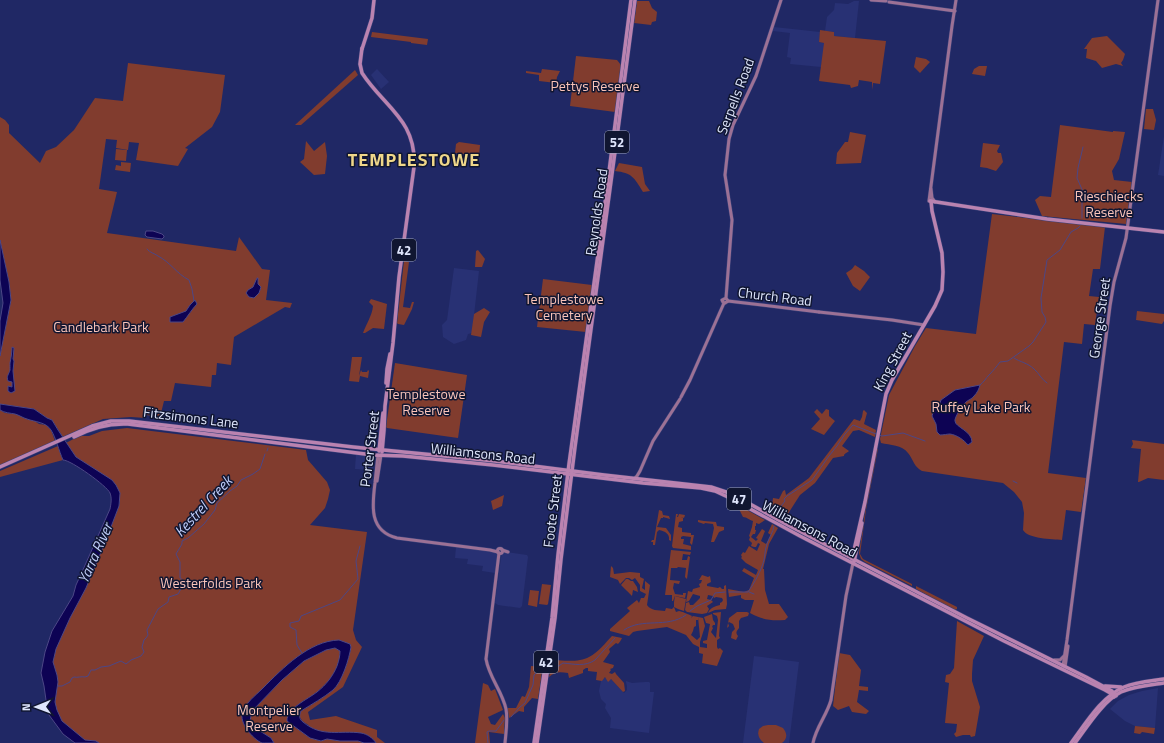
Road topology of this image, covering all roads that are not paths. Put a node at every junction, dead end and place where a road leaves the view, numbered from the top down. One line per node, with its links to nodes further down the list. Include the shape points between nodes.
1 (374, 0): 18 (main road, Porter Street / 42, via 372,18 362,48 360,70 404,123 414,154 409,220)
2 (631, 0): 10 (main road, Reynolds Road / 52)
3 (635, 0): 10 (main road, Reynolds Road / 52)
4 (781, 0): 17 (main road, Serpells Road, via 756,76 733,124 729,139 724,175 732,220)
5 (871, 0): 8 (main road)
6 (956, 0): 9 (main road, King Street)
7 (1158, 0): 13 (main road, George Street)
8 (887, 1): 9 (main road)
9 (955, 10): 11 (main road, King Street)
10 (625, 60): 15 (main road, Reynolds Road / 52)
11 (931, 182): 12 (main road, King Street); 12 (main road, King Street)
12 (932, 203): 13 (main road); 19 (main road, King Street, via 930,215 938,235 943,261 942,287 938,302)
13 (1128, 228): 14 (main road); 49 (main road, George Street, via 1113,286)
14 (1164, 232)
15 (598, 264): 16 (main road, Reynolds Road / 52); 16 (main road, Reynolds Road / 52, via 599,272)
16 (595, 283): 21 (main road, Foote Street / 52)
17 (727, 299): 19 (main road, Church Road); 33 (main road, Serpells Road, via 722,300 724,303 690,380 654,441)
18 (395, 325): 20 (main road, Porter Street); 22 (main road, Porter Street, via 386,369)
19 (924, 325): 40 (main road, King Street, via 889,387)
20 (384, 436): 25 (main road, Porter Street); 26 (main road)
21 (574, 443): 29 (main road, Foote Street / 52); 35 (main road, Foote Street / 52)
22 (379, 444): 24 (main road); 25 (main road, Porter Street)
23 (313, 445): 24 (main road, Fitzsimons Lane); 27 (main road, Fitzsimons Lane); 30 (main road, Fitzsimons Lane, via 121,421 104,422)
24 (368, 449): 25 (main road, Fitzsimons Lane)
25 (380, 450): 26 (main road, Fitzsimons Lane); 28 (main road, Porter Street)
26 (388, 451): 32 (main road, Williamsons Road)
27 (373, 454): 28 (main road, Fitzsimons Lane); 31 (main road)
28 (380, 455): 31 (main road, Porter Street); 34 (main road, Williamsons Road); 41 (main road, Porter Street, via 376,492)
29 (569, 464): 32 (main road); 35 (main road, Foote Street / 52)
30 (0, 468)
31 (377, 468): 41 (main road, Porter Street)
32 (558, 468): 35 (main road, Williamsons Road)
33 (640, 471): 36 (main road); 37 (main road)
34 (563, 473): 35 (main road, Williamsons Road); 39 (main road)
35 (571, 473): 36 (main road, Williamsons Road / 47); 38 (main road, Williamsons Road / 47); 39 (main road, Foote Street / 42); 42 (main road, Foote Street / 42)
36 (634, 478): 37 (main road, Williamsons Road / 47)
37 (641, 479): 38 (main road, Williamsons Road / 47)
38 (662, 483): 44 (main road, Williamsons Road / 47, via 707,486 724,491); 46 (main road, Williamsons Road / 47, via 706,489 721,494)
39 (567, 484): 42 (main road, Foote Street / 42)
40 (865, 502): 43 (main road, King Street); 45 (main road, King Street)
41 (372, 504): 62 (main road, Porter Street, via 377,523 394,537 500,552 486,659 505,707)
42 (563, 530): 52 (main road, Foote Street / 42)
43 (858, 545): 46 (main road, King Street); 47 (main road)
44 (842, 553): 45 (main road); 46 (main road, Williamsons Road / 47)
45 (853, 553): 46 (main road, King Street)
46 (853, 561): 47 (main road, Williamsons Road / 47); 48 (main road, Williamsons Road / 47); 65 (main road, via 848,574 831,700 828,711 816,730)
47 (859, 562): 48 (main road, Williamsons Road / 47)
48 (960, 616): 51 (main road, Williamsons Road / 47); 53 (main road, Williamsons Road / 47)
49 (1067, 640): 50 (main road, George Street); 53 (main road, George Street)
50 (1064, 656): 51 (main road, via 1058,660); 53 (main road, George Street)
51 (1050, 659): 53 (main road, Williamsons Road / 47)
52 (546, 667): 63 (main road, Foote Street / 42); 64 (main road, Foote Street / 42)
53 (1064, 668): 56 (main road, Williamsons Road / 47); 58 (main road, Williamsons Road / 47)
54 (1164, 679): 57 (main road)
55 (1164, 683): 59 (main road, via 1136,687)
56 (1100, 685): 57 (main road); 59 (main road, Williamsons Road / 47)
57 (1124, 687): 59 (main road)
58 (1105, 690): 59 (main road, Williamsons Road / 47); 60 (main road)
59 (1115, 695): 60 (main road); 61 (main road)
60 (1105, 700): 61 (main road)
61 (1078, 737): 66 (main road); 67 (main road)
62 (505, 743)
63 (534, 743)
64 (537, 743)
65 (813, 743)
66 (1071, 743)
67 (1075, 743)

